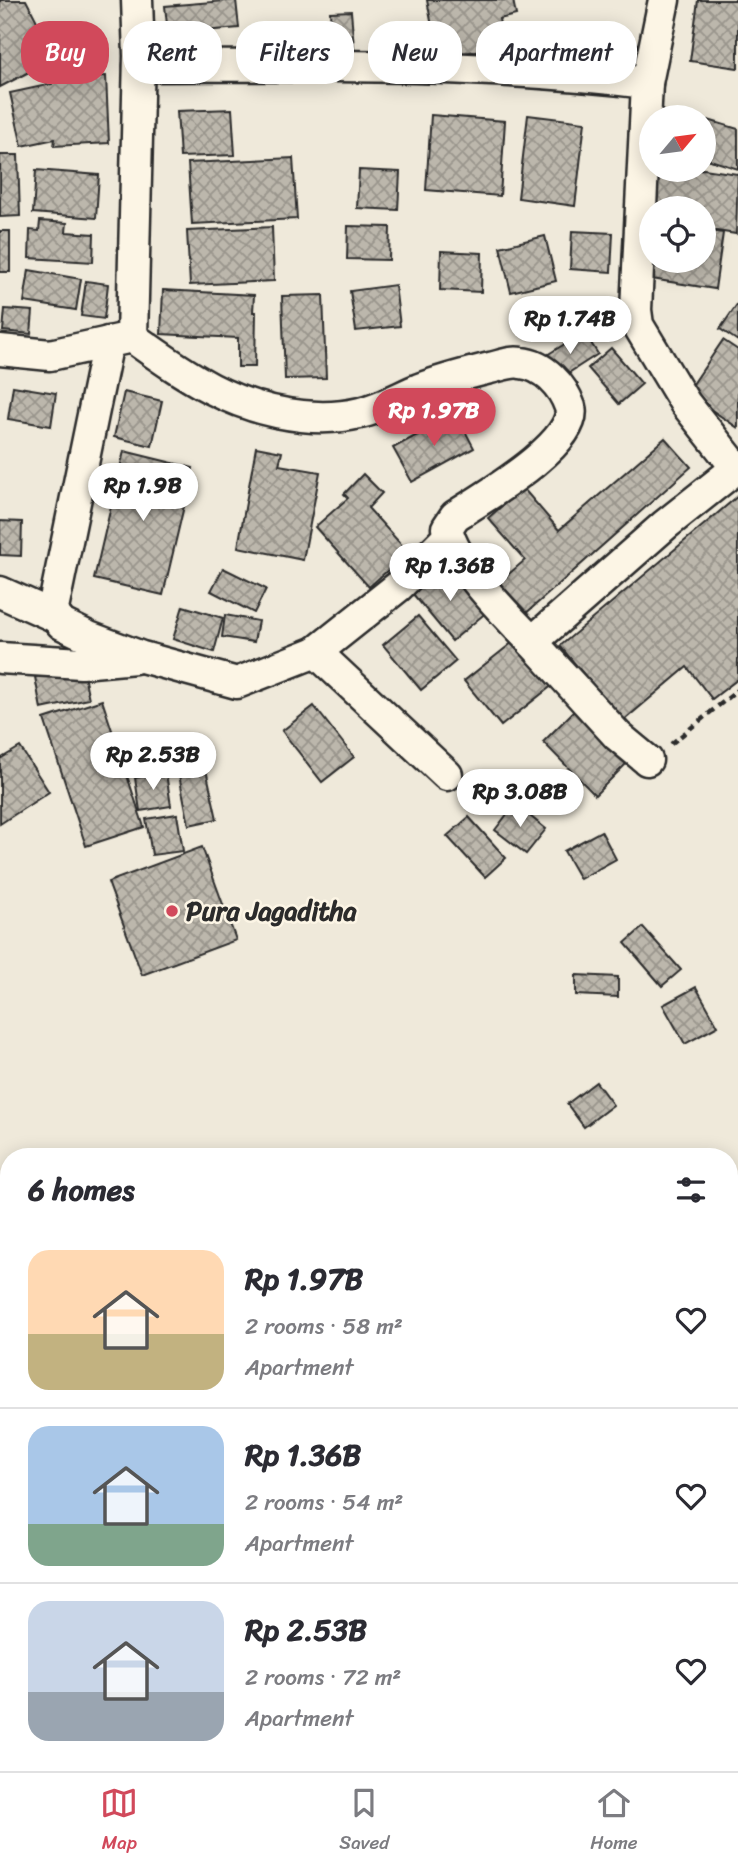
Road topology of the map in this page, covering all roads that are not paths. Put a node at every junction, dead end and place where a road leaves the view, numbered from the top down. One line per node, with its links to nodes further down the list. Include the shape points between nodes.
1 (137, 0): 3 (street)
2 (664, 0): 5 (street)
3 (138, 21)
4 (222, 58): 5 (street, via 582,75)
5 (649, 70): 9 (street, via 638,325 685,403)
6 (137, 84): 7 (street)
7 (120, 340): 8 (street, via 50,355); 10 (street, via 240,403 304,417 359,413 445,380 508,363 541,369 556,381 571,409 566,428 533,462 455,516 447,528); 12 (street, via 53,609)
8 (0, 350)
9 (737, 468): 13 (street)
10 (449, 537): 13 (street, via 479,583); 14 (street, via 399,586)
11 (0, 592): 12 (street)
12 (56, 617): 15 (street, via 89,637)
13 (532, 642): 17 (street, via 618,736)
14 (316, 652): 15 (street, via 237,684); 18 (street)
15 (142, 657): 16 (street, via 81,663)
16 (0, 658)
17 (647, 760)
18 (447, 775)

